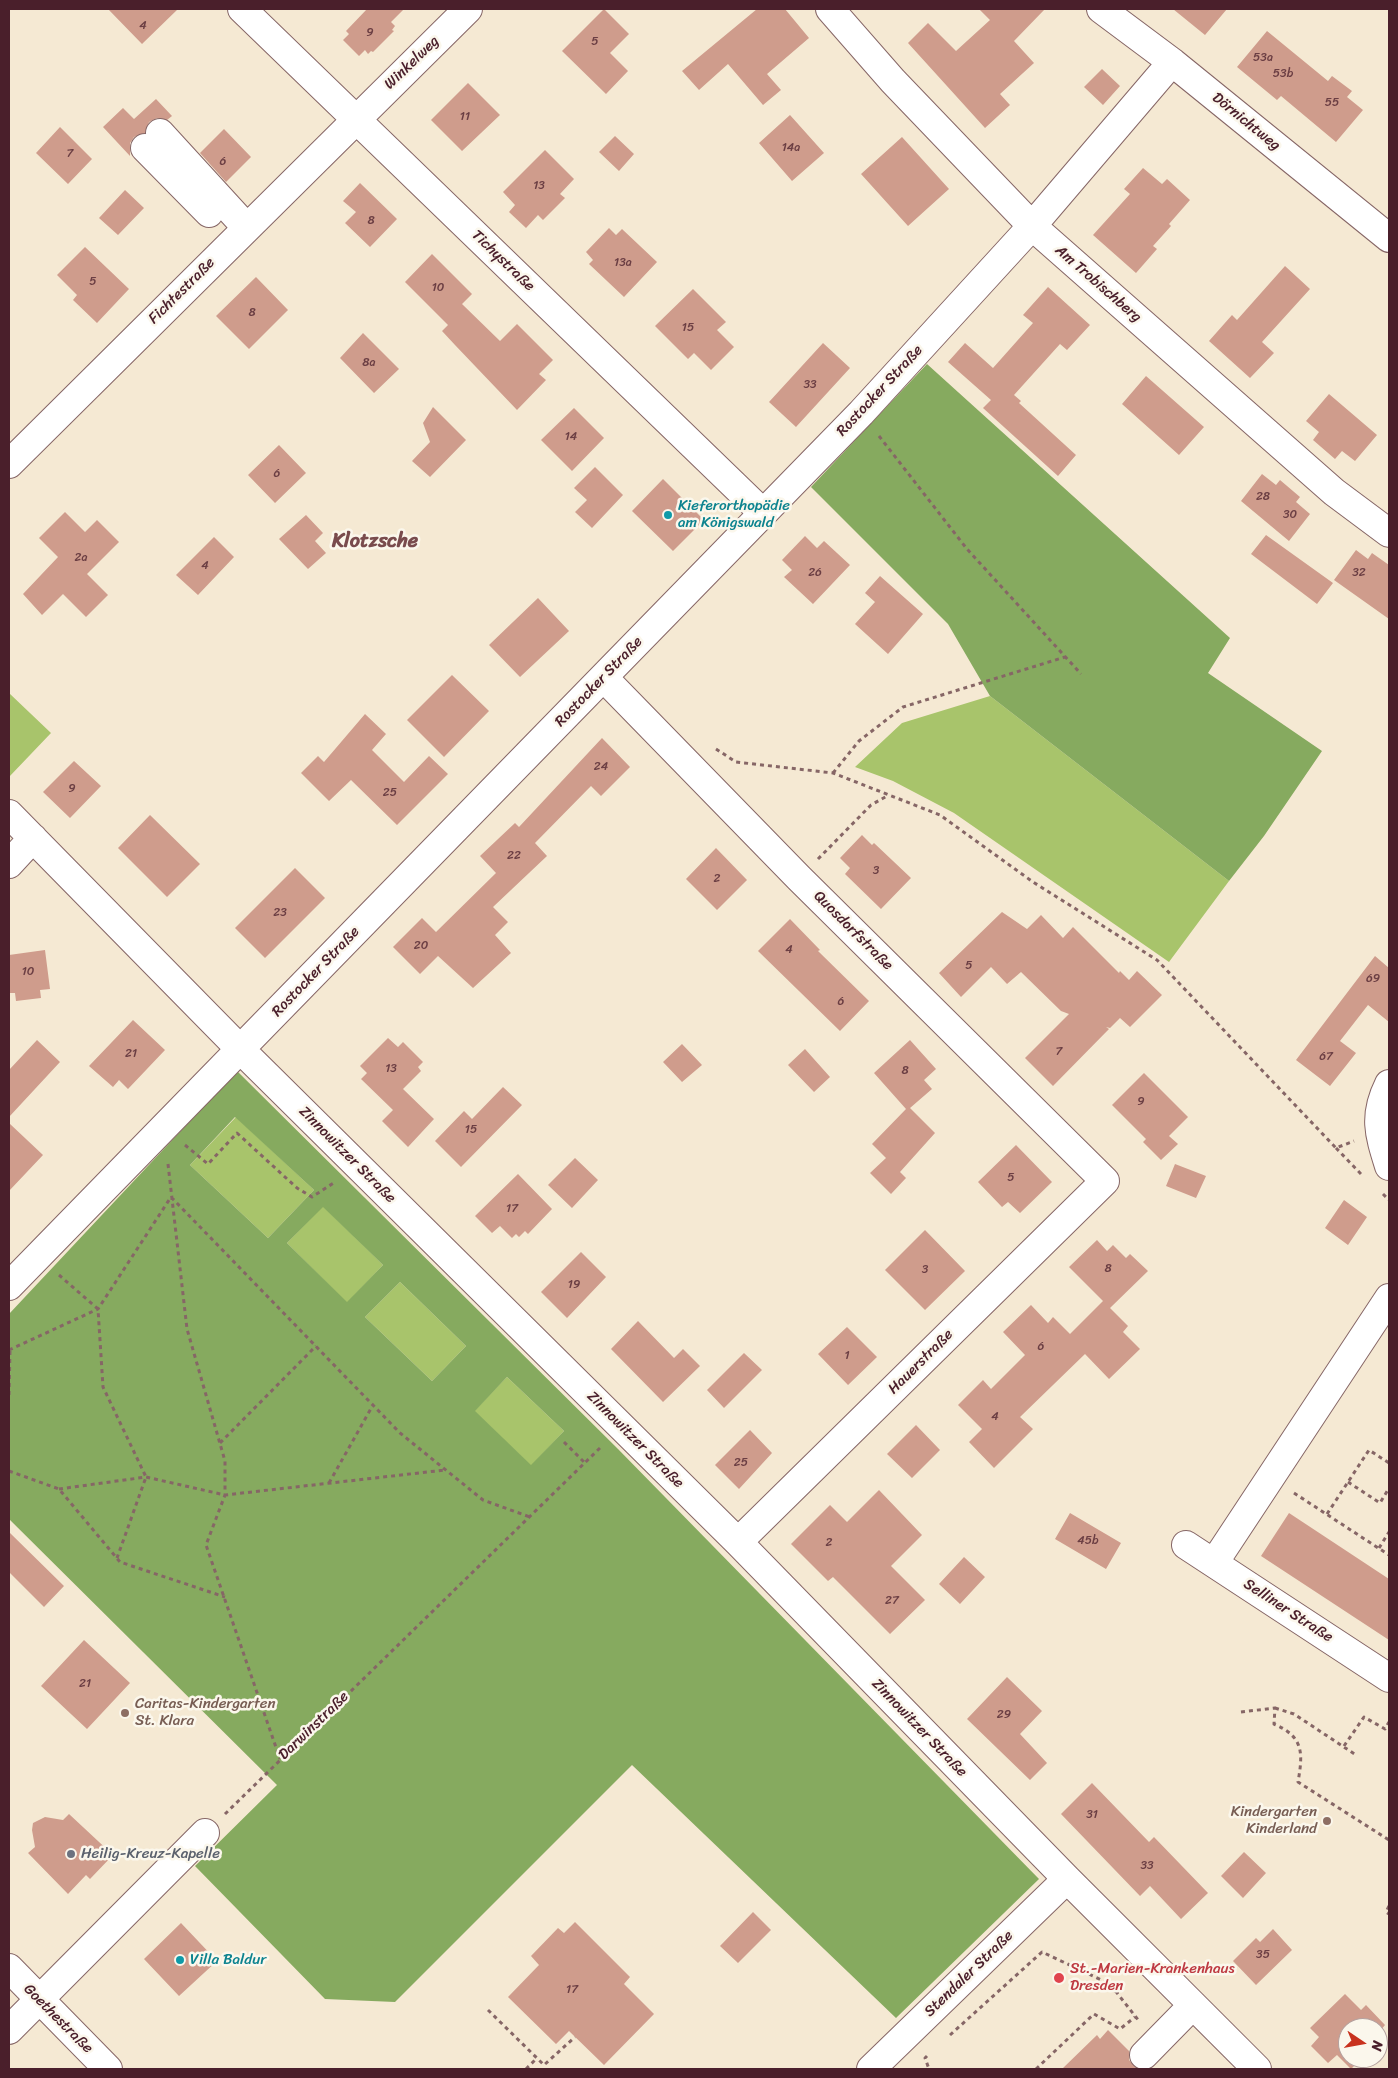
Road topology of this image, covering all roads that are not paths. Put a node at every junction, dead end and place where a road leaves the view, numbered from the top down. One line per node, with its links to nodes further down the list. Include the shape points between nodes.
1 (242, 9): 6 (street, Tichystraße)
2 (468, 9): 6 (street, Winkelweg)
3 (830, 9): 8 (street, Am Trobischberg, via 893,81)
4 (1101, 9): 5 (street, Dörnichtweg)
5 (1172, 62): 8 (street, Rostocker Straße); 10 (street, Dörnichtweg)
6 (356, 118): 9 (street, Fichtestraße); 12 (street, Tichystraße)
7 (152, 140): 9 (street)
8 (1032, 226): 12 (street, Rostocker Straße, via 861,413); 13 (street, Am Trobischberg, via 1334,492)
9 (240, 234): 11 (street, Fichtestraße)
10 (1389, 238)
11 (9, 464)
12 (764, 513): 14 (street, Rostocker Straße)
13 (1389, 533)
14 (604, 678): 18 (street, Rostocker Straße); 21 (street, Quosdorfstraße, via 799,878)
15 (9, 814): 16 (street, Zinnowitzer Straße)
16 (33, 838): 17 (street); 18 (street, Zinnowitzer Straße)
17 (9, 864)
18 (240, 1049): 22 (street, Rostocker Straße); 24 (street, Zinnowitzer Straße)
19 (1389, 1084): 20 (street, via 1381,1107 1378,1132)
20 (1389, 1166)
21 (1105, 1181): 24 (street, Hauerstraße)
22 (9, 1286)
23 (1389, 1298): 26 (street)
24 (738, 1542): 29 (street, Zinnowitzer Straße)
25 (1186, 1545): 26 (street, Selliner Straße)
26 (1214, 1563): 27 (street, Selliner Straße)
27 (1389, 1678)
28 (206, 1833): 31 (street)
29 (1067, 1880): 32 (street, Zinnowitzer Straße); 36 (street, Stendaler Straße)
30 (9, 1968): 31 (street, Goethestraße)
31 (40, 2000): 33 (street); 35 (street, Goethestraße)
32 (1193, 2005): 34 (street); 37 (street, Zinnowitzer Straße)
33 (9, 2030)
34 (1150, 2049)
35 (108, 2069)
36 (871, 2069)
37 (1257, 2069)

